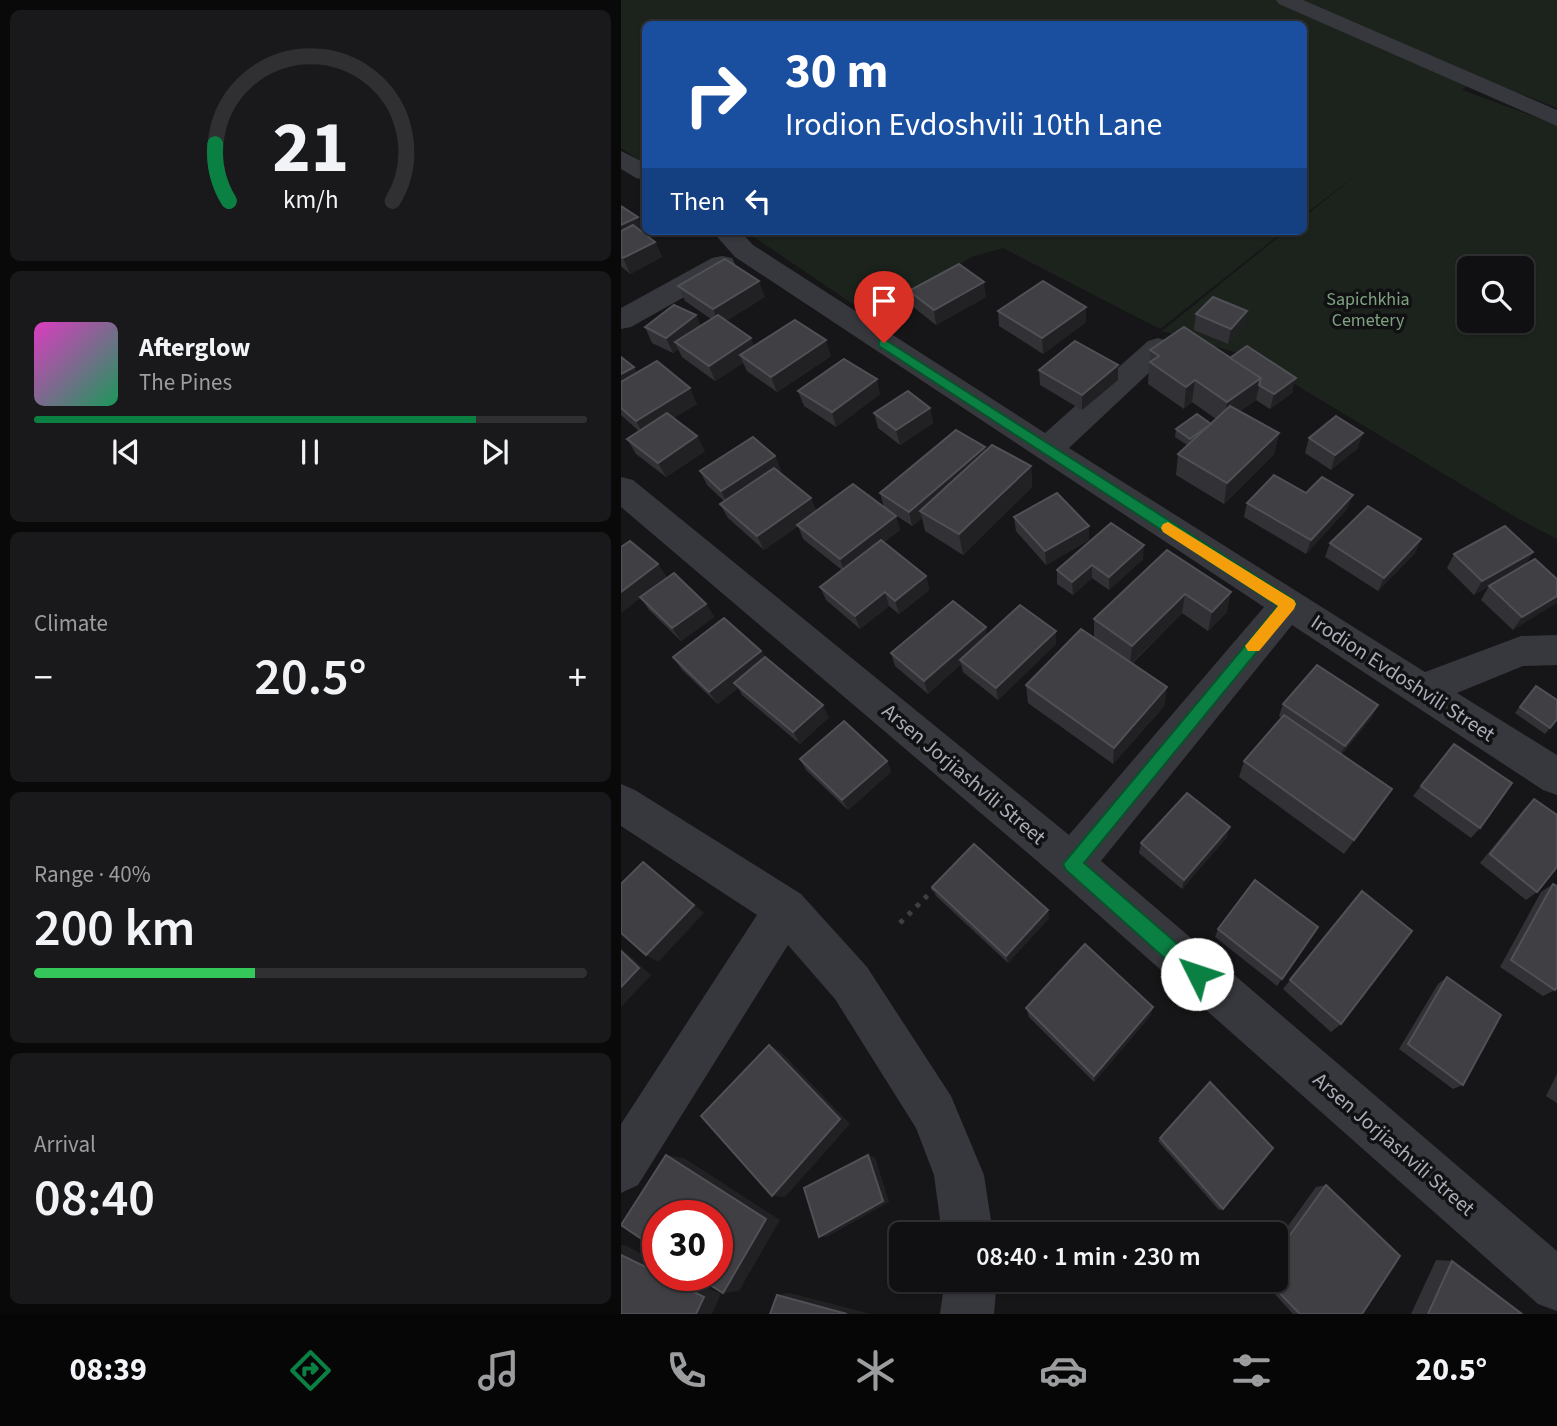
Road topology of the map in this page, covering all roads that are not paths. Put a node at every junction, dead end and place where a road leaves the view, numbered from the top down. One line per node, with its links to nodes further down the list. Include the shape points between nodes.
1 (1286, 0): 2 (street)
2 (1557, 119)
3 (621, 158): 4 (street)
4 (642, 171)
5 (734, 241): 6 (street); 8 (street, Irodion Evdoshvili Street)
6 (621, 320)
7 (1158, 348): 8 (street)
8 (1047, 450): 10 (street, Irodion Evdoshvili Street)
9 (621, 489): 15 (street, Arsen Jorjiashvili Street)
10 (1288, 604): 12 (street, Irodion Evdoshvili Street); 15 (street)
11 (1557, 650): 12 (street, via 1521,651)
12 (1422, 690): 13 (street, Irodion Evdoshvili Street)
13 (1557, 777)
14 (621, 803): 16 (street)
15 (1072, 864): 19 (street, Arsen Jorjiashvili Street)
16 (786, 909): 17 (street); 18 (street, via 851,983 934,1113 959,1175)
17 (621, 1168)
18 (966, 1222)
19 (1557, 1285)
20 (970, 1292): 21 (street)
21 (967, 1314)

